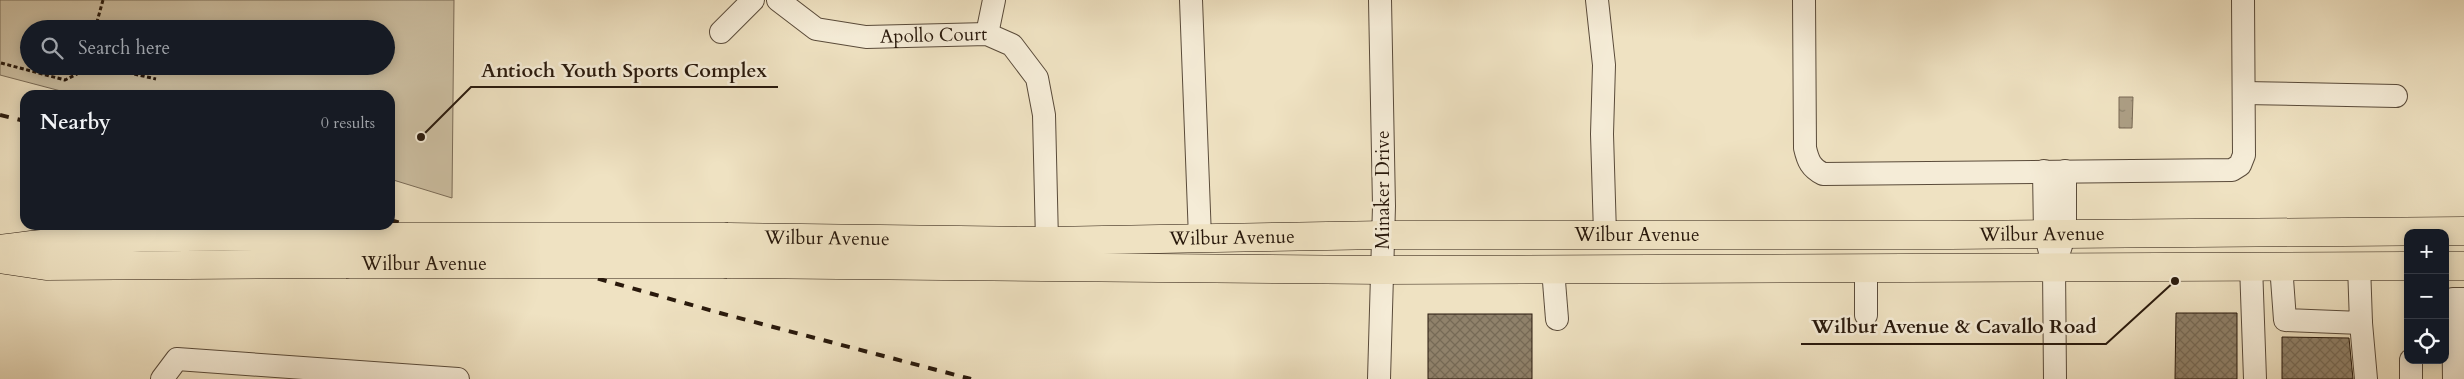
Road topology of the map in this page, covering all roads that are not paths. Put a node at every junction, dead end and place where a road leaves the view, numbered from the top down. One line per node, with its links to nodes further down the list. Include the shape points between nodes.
1 (753, 0): 9 (street)
2 (778, 0): 10 (street, Apollo Court, via 816,29 866,37)
3 (994, 0): 10 (street)
4 (1191, 0): 19 (street)
5 (1380, 0): 17 (street, Minaker Drive)
6 (1598, 0): 16 (street, via 1604,65)
7 (1804, 0): 13 (street, via 1805,148 1814,169 1823,174)
8 (2243, 0): 11 (street)
9 (720, 32)
10 (987, 34): 20 (street, Apollo Court, via 1012,44 1037,78 1044,115)
11 (2244, 93): 12 (street); 13 (street, via 2244,155 2240,165 2232,170)
12 (2396, 96)
13 (2054, 171): 15 (street)
14 (2464, 231): 15 (main road, Wilbur Avenue)
15 (2055, 233): 18 (main road, Wilbur Avenue); 31 (street)
16 (1605, 234): 17 (main road, Wilbur Avenue); 18 (main road, Wilbur Avenue)
17 (1384, 235): 19 (main road, Wilbur Avenue); 33 (street, Minaker Drive)
18 (1950, 235): 30 (main road, via 1920,247 1876,251)
19 (1200, 238): 20 (main road, Wilbur Avenue)
20 (1047, 241): 21 (main road, Wilbur Avenue, bridge, via 728,237 180,238 55,242); 29 (main road)
21 (0, 250)
22 (0, 259): 29 (main road, Wilbur Avenue, bridge, via 46,266 728,264)
23 (2252, 265): 24 (main road, Wilbur Avenue); 31 (main road, Wilbur Avenue); 44 (street)
24 (2281, 265): 25 (main road, Wilbur Avenue); 37 (street, via 2285,320)
25 (2359, 265): 26 (main road, Wilbur Avenue); 37 (street)
26 (2404, 266)
27 (2449, 266): 28 (main road)
28 (2464, 266)
29 (1047, 267): 33 (main road, Wilbur Avenue)
30 (1866, 267): 31 (main road, Wilbur Avenue); 32 (main road, Wilbur Avenue); 35 (street)
31 (2054, 267): 43 (street)
32 (1553, 269): 33 (main road, Wilbur Avenue); 36 (street)
33 (1382, 270): 42 (street, Minaker Drive)
34 (2464, 299): 39 (street, via 2453,299)
35 (1866, 315)
36 (1557, 319)
37 (2360, 323): 45 (street)
38 (2411, 364): 46 (street)
39 (2457, 372)
40 (162, 379): 41 (street, via 177,358)
41 (458, 379)
42 (1379, 379)
43 (2055, 379)
44 (2254, 379)
45 (2366, 379)
46 (2411, 379)

